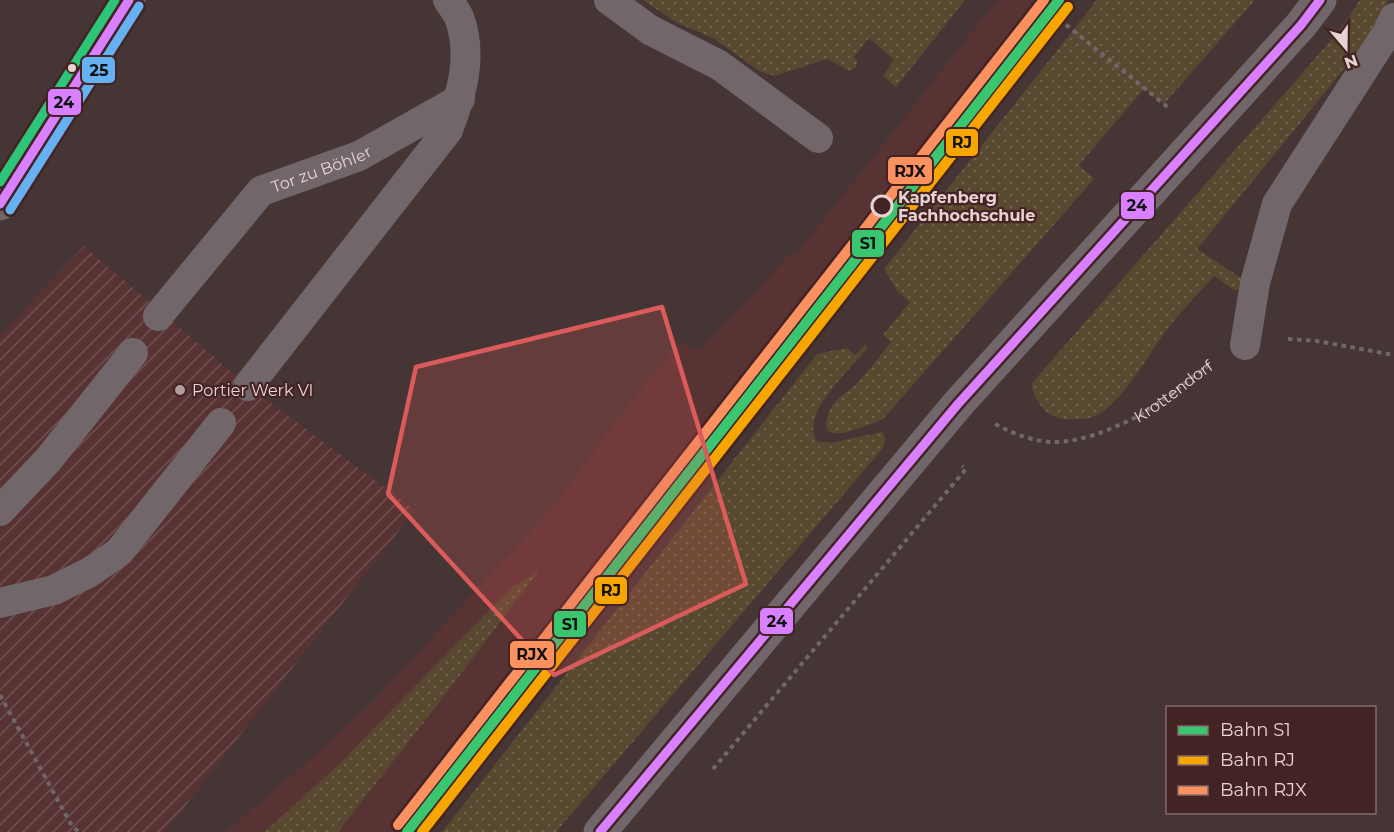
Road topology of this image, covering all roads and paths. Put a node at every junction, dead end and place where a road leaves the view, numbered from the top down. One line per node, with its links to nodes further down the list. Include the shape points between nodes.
1 (129, 0): 10 (street)
2 (448, 0): 7 (lane, via 460,18 465,43 466,69)
3 (609, 0): 9 (lane, via 650,30 719,64)
4 (1320, 0): 16 (street)
5 (1394, 18): 12 (lane, via 1276,204 1255,283)
6 (1059, 19): 8 (path)
7 (460, 99): 11 (lane, Tor zu Böhler, via 359,156 261,191); 15 (lane, via 448,130)
8 (1164, 104)
9 (818, 138)
10 (0, 204)
11 (158, 316)
12 (1245, 345): 14 (path, Krottendorf, via 1293,339); 16 (path, Krottendorf, via 1201,371 1149,410 1088,438 1064,443 1025,438)
13 (133, 352): 18 (lane, via 48,460)
14 (1394, 355)
15 (248, 386)
16 (958, 404): 22 (street)
17 (221, 423): 19 (lane, via 119,552 54,591)
18 (0, 511)
19 (0, 603)
20 (0, 695): 21 (path)
21 (78, 832)
22 (600, 832)

